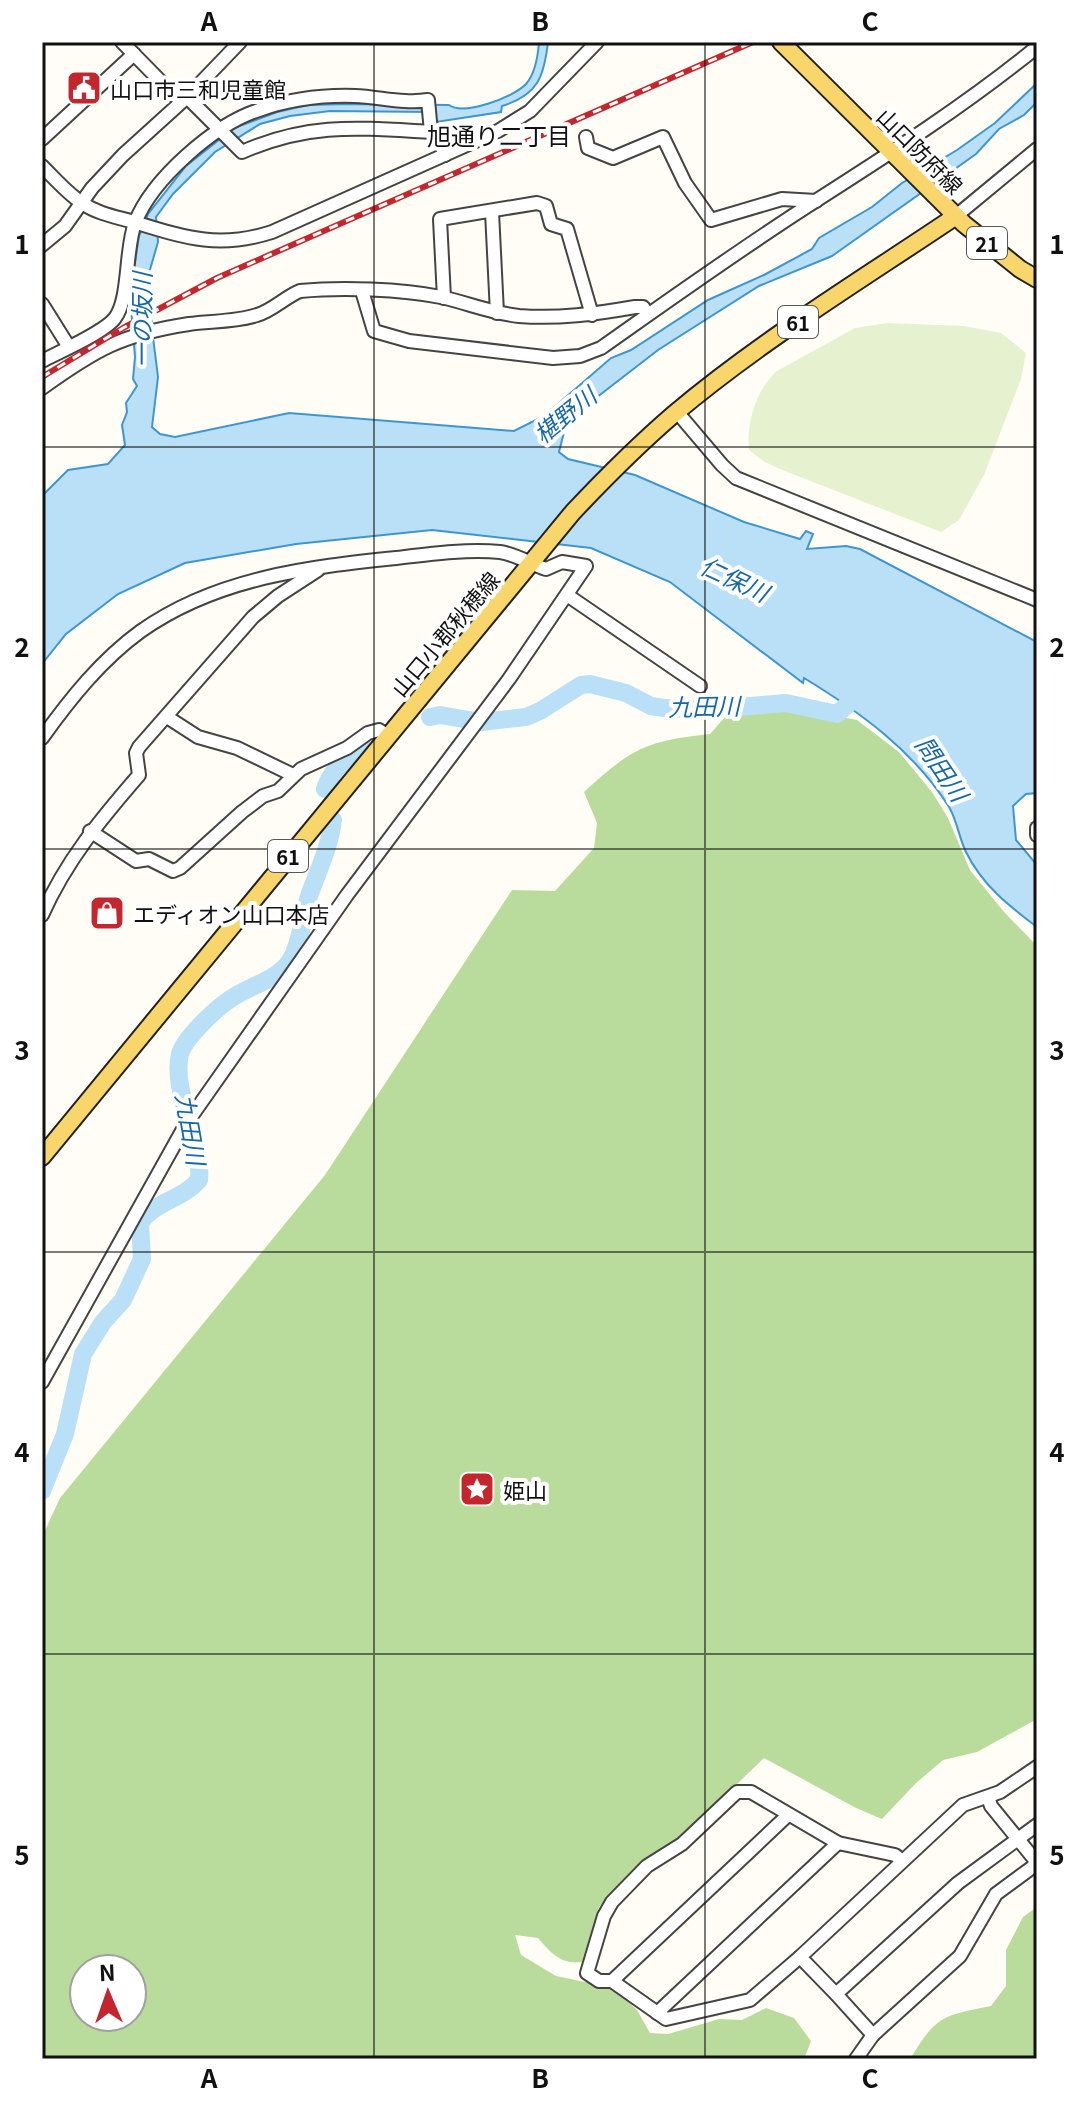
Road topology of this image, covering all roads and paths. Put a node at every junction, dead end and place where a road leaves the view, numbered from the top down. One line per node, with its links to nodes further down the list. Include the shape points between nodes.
1 (122, 42): 6 (street)
2 (240, 42): 7 (street)
3 (597, 42): 13 (street, via 530,111)
4 (781, 42): 14 (main road, 山口防府線 / 21)
5 (1037, 47): 14 (street)
6 (134, 54): 7 (street, via 175,96); 11 (street)
7 (187, 97): 8 (street); 17 (street, via 123,155)
8 (220, 130): 9 (street, via 242,152 297,132 334,128); 9 (street, via 284,102 356,96 428,100); 20 (street, via 169,174)
9 (431, 132): 13 (street)
10 (586, 137): 16 (street, via 588,148 613,158 663,137 711,220 782,199)
11 (42, 139)
12 (1037, 149): 19 (street)
13 (445, 155): 20 (street, via 251,238 196,240)
14 (896, 155): 16 (street); 19 (main road, 山口防府線 / 21)
15 (42, 166): 17 (street)
16 (816, 201): 27 (street)
17 (83, 204): 20 (street); 21 (street)
18 (492, 212): 24 (street, via 440,219); 26 (street); 28 (street, via 546,206 551,224 567,229)
19 (956, 216): 22 (main road, 山口防府線 / 21); 34 (main road, 山口小郡秋穂線 / 61, via 769,342)
20 (137, 223): 29 (street, via 122,308)
21 (42, 245)
22 (1037, 279)
23 (362, 291): 24 (street); 27 (street, via 374,331 383,335 553,358 601,348); 30 (street, via 300,291 259,315)
24 (444, 298): 26 (street)
25 (42, 304): 31 (street)
26 (497, 313): 28 (street)
27 (648, 314): 28 (street, via 635,307)
28 (592, 315)
29 (113, 322): 30 (street); 31 (street)
30 (124, 338): 33 (street)
31 (69, 347): 32 (street)
32 (42, 361)
33 (42, 388)
34 (677, 412): 35 (main road, 山口小郡秋穂線 / 61, via 573,512); 38 (street, via 736,478)
35 (533, 560): 36 (street, via 480,552); 37 (street, via 546,569 562,562 586,566); 41 (main road, 山口小郡秋穂線 / 61)
36 (324, 566): 40 (street, via 253,617); 42 (street, via 224,588 141,631 73,696)
37 (567, 595): 39 (street); 49 (street, via 189,1119)
38 (1037, 600)
39 (700, 686)
40 (167, 717): 43 (street, via 198,737 237,748); 45 (street, via 136,753 139,775)
41 (387, 735): 43 (street, via 379,730 368,733); 48 (main road, 山口小郡秋穂線 / 61)
42 (42, 738)
43 (293, 775): 45 (street, via 173,871 149,859 136,861)
44 (1037, 828): 46 (street)
45 (90, 831): 47 (street)
46 (1037, 835)
47 (42, 915)
48 (42, 1157)
49 (42, 1382)
50 (1037, 1767): 51 (street)
51 (988, 1797): 54 (street); 56 (street, via 963,1805)
52 (788, 1815): 55 (street); 58 (street); 58 (street, via 751,1792 737,1792 682,1844 647,1866 604,1916 587,1973)
53 (1037, 1825): 54 (street)
54 (1018, 1837): 59 (street, via 958,1883); 61 (street, via 1034,1866 996,1894 960,1956)
55 (838, 1843): 56 (street); 60 (street)
56 (901, 1860): 57 (street)
57 (800, 1957): 59 (street); 60 (street, via 750,2000 675,2018)
58 (612, 1981): 60 (street)
59 (836, 1994): 61 (street)
60 (657, 2013)
61 (873, 2035): 62 (street)
62 (856, 2059)

